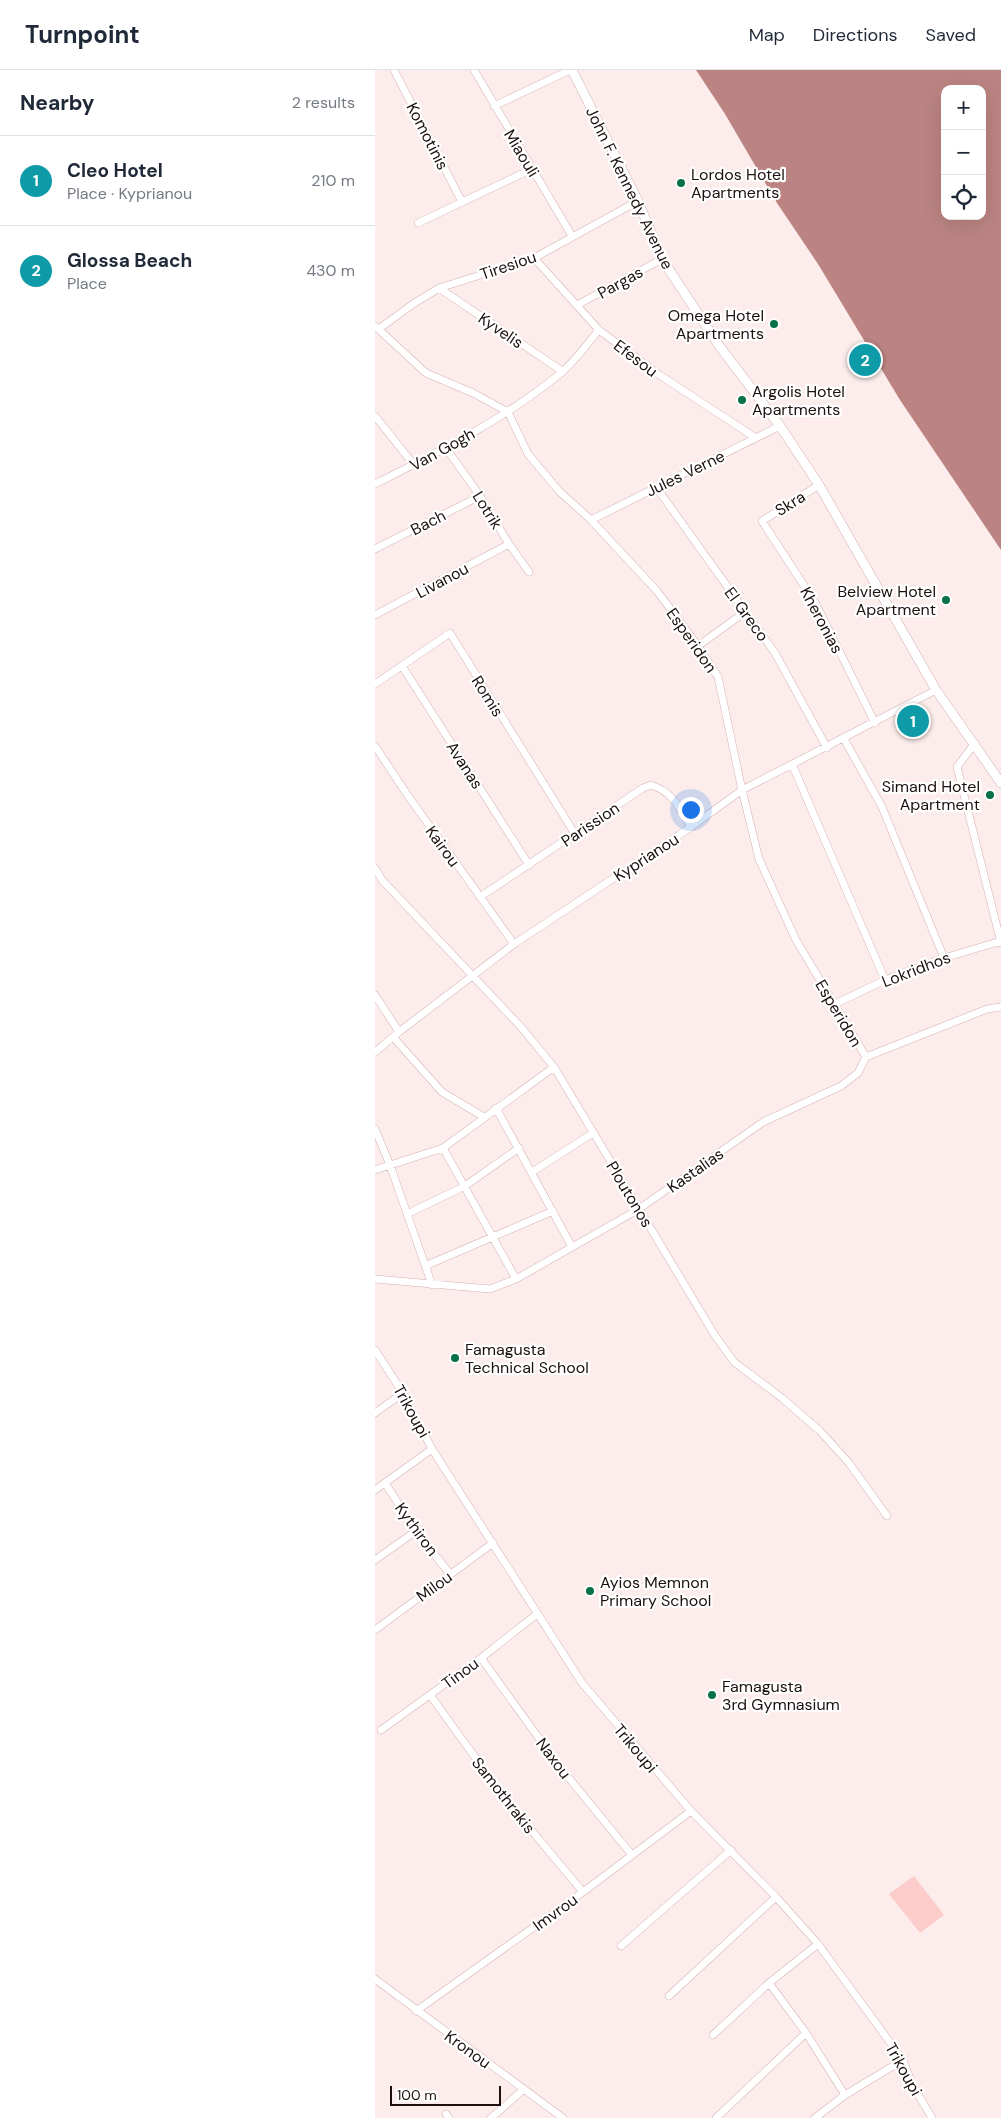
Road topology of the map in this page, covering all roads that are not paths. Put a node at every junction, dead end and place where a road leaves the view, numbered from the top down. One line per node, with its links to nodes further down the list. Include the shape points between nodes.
1 (394, 70): 7 (street, Komotinis)
2 (474, 70): 4 (street, Miaouli)
3 (571, 70): 4 (street); 6 (street, John F. Kennedy Avenue)
4 (494, 106): 5 (street, Miaouli)
5 (532, 169): 7 (street); 9 (street, Miaouli)
6 (638, 201): 9 (street, Tiresiou); 11 (street, John F. Kennedy Avenue)
7 (462, 202): 8 (street)
8 (418, 223)
9 (572, 236): 10 (street, Tiresiou)
10 (534, 258): 12 (street, Tiresiou); 13 (street, Efesou)
11 (662, 259): 13 (street, Pargas); 19 (street, John F. Kennedy Avenue, via 719,347)
12 (439, 288): 14 (street, Tiresiou); 16 (street, Kyvelis)
13 (577, 305): 15 (street, Efesou)
14 (377, 327): 17 (street, via 426,373)
15 (599, 330): 16 (street, Van Gogh); 20 (street, Efesou, via 658,374)
16 (562, 372): 17 (street, Van Gogh)
17 (508, 412): 21 (street, Van Gogh); 27 (street, Esperidon, via 528,454 559,491)
18 (375, 416): 22 (street)
19 (780, 426): 20 (street, Jules Verne); 24 (street, John F. Kennedy Avenue)
20 (755, 438): 25 (street, Jules Verne)
21 (446, 448): 22 (street, Van Gogh); 26 (street, Lotrik)
22 (413, 465): 23 (street, Van Gogh)
23 (375, 484)
24 (819, 485): 28 (street, Skra); 37 (street, John F. Kennedy Avenue)
25 (656, 488): 27 (street, Jules Verne); 32 (street, El Greco)
26 (480, 496): 29 (street, Lotrik); 30 (street, Bach)
27 (591, 520): 34 (street, Esperidon, via 657,592)
28 (762, 521): 38 (street, Kheronias, via 816,604)
29 (509, 544): 31 (street, Lotrik); 33 (street, Livanou)
30 (375, 549)
31 (529, 572)
32 (745, 612): 34 (street); 42 (street, El Greco, via 775,653)
33 (375, 615)
34 (698, 646): 45 (street, Esperidon, via 718,676)
35 (402, 666): 36 (street, Romis); 47 (street, Romis, via 450,633); 48 (street, Avanas)
36 (375, 684)
37 (936, 690): 38 (street, Kyprianou); 40 (street, John F. Kennedy Avenue)
38 (875, 723): 39 (street, Kyprianou)
39 (844, 739): 42 (street, Kyprianou); 53 (street, via 882,807)
40 (975, 744): 44 (street, John F. Kennedy Avenue); 51 (street, via 957,767)
41 (375, 746): 50 (street, Kairou)
42 (827, 748): 43 (street, Kyprianou)
43 (791, 764): 45 (street, Kyprianou); 55 (street)
44 (1001, 783)
45 (742, 790): 46 (street, Kyprianou); 57 (street, Esperidon, via 759,860 796,940)
46 (691, 827): 47 (street, Parission, via 677,803 663,789 651,785); 52 (street, Kyprianou)
47 (575, 834): 48 (street, Parission)
48 (529, 865): 50 (street, Parission)
49 (375, 868): 54 (street, Ploutonos, via 382,880)
50 (480, 897): 52 (street, Kairou)
51 (1001, 942): 53 (street, Lokridhos)
52 (514, 944): 54 (street, Kyprianou)
53 (944, 958): 55 (street, Lokridhos)
54 (471, 976): 59 (street, Kyprianou); 62 (street, Ploutonos, via 521,1027)
55 (885, 980): 57 (street, Lokridhos)
56 (375, 995): 59 (street)
57 (835, 1004): 61 (street, Esperidon)
58 (1001, 1007): 61 (street, via 987,1009)
59 (396, 1034): 60 (street, Kyprianou); 64 (street, via 442,1092)
60 (375, 1052)
61 (866, 1057): 73 (street, Kastalias, via 858,1073 841,1086 763,1122)
62 (554, 1067): 63 (street); 66 (street, Ploutonos)
63 (496, 1108): 64 (street); 68 (street)
64 (484, 1117): 67 (street)
65 (375, 1129): 69 (street)
66 (593, 1133): 71 (street); 73 (street, Ploutonos)
67 (443, 1148): 69 (street); 72 (street)
68 (519, 1148): 71 (street); 72 (street)
69 (390, 1165): 70 (street); 75 (street)
70 (375, 1170)
71 (531, 1172): 74 (street)
72 (465, 1186): 75 (street); 76 (street)
73 (639, 1209): 77 (street, Kastalias); 88 (street, Ploutonos, via 734,1362 820,1431 849,1463)
74 (553, 1211): 76 (street); 77 (street)
75 (407, 1214): 78 (street)
76 (493, 1238): 78 (street); 80 (street)
77 (572, 1247): 80 (street, Kastalias)
78 (425, 1266): 81 (street)
79 (375, 1279): 81 (street, Kastalias)
80 (516, 1279): 81 (street, Kastalias, via 490,1288)
81 (432, 1285)
82 (375, 1350): 83 (street, Trikoupi)
83 (403, 1392): 84 (street); 85 (street, Trikoupi)
84 (375, 1413)
85 (433, 1449): 86 (street); 90 (street, Trikoupi)
86 (385, 1483): 87 (street); 89 (street, Kythiron)
87 (375, 1490)
88 (887, 1516)
89 (416, 1530): 91 (street); 92 (street, Kythiron)
90 (493, 1543): 92 (street, Milou); 93 (street, Trikoupi)
91 (375, 1560)
92 (450, 1574): 94 (street, Milou)
93 (537, 1614): 95 (street, Tinou); 98 (street, Trikoupi, via 582,1683)
94 (375, 1630)
95 (481, 1658): 96 (street, Tinou); 100 (street, Naxou, via 559,1766)
96 (430, 1695): 97 (street, Tinou); 101 (street, Samothrakis, via 506,1800)
97 (381, 1730)
98 (691, 1810): 99 (street, Trikoupi); 100 (street, Imvrou)
99 (731, 1850): 102 (street, Trikoupi); 104 (street)
100 (632, 1855): 101 (street, Imvrou)
101 (583, 1892): 108 (street, Imvrou)
102 (776, 1897): 103 (street, Trikoupi); 107 (street)
103 (818, 1944): 106 (street); 111 (street, Trikoupi)
104 (621, 1946)
105 (375, 1979): 108 (street, Kronou)
106 (769, 1983): 109 (street); 110 (street)
107 (669, 1996)
108 (416, 2011): 112 (street, Kronou)
109 (806, 2034): 113 (street); 117 (street)
110 (713, 2035)
111 (903, 2060): 113 (street); 119 (street, Trikoupi, via 912,2084)
112 (524, 2089): 115 (street); 116 (street, Kronou)
113 (845, 2095): 114 (street)
114 (824, 2115): 118 (street)
115 (491, 2118)
116 (563, 2118)
117 (717, 2118)
118 (815, 2118)
119 (932, 2118)

